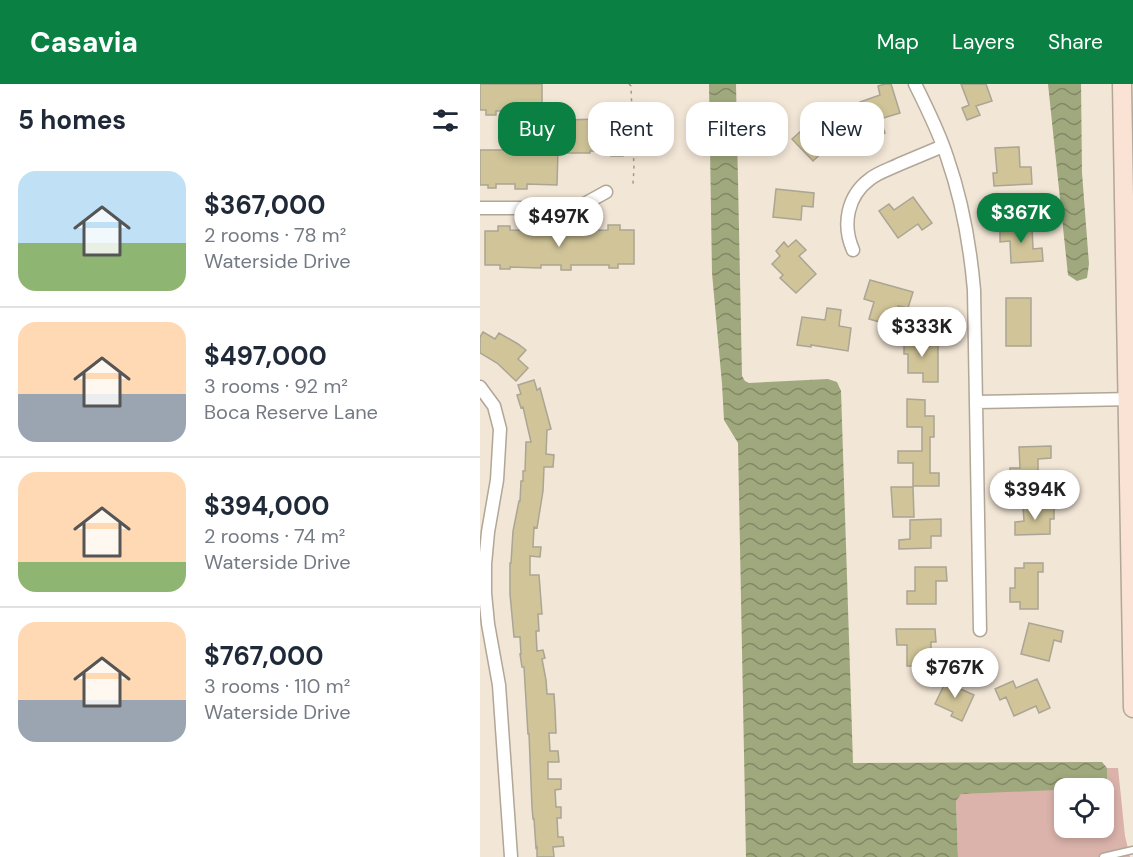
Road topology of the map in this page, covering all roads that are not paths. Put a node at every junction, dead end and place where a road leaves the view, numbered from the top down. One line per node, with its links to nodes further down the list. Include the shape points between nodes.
1 (915, 84): 3 (street)
2 (1122, 84): 8 (street)
3 (943, 146): 6 (street, via 878,174 861,187 847,221); 9 (street, via 971,256)
4 (606, 192): 5 (street, via 577,208)
5 (480, 208)
6 (853, 250)
7 (480, 387): 13 (street, via 494,406 500,429 485,593 499,685)
8 (1130, 399): 9 (street); 11 (street)
9 (976, 402): 10 (street)
10 (980, 630)
11 (1133, 708)
12 (1133, 850): 14 (lane)
13 (511, 857)
14 (1103, 857)

